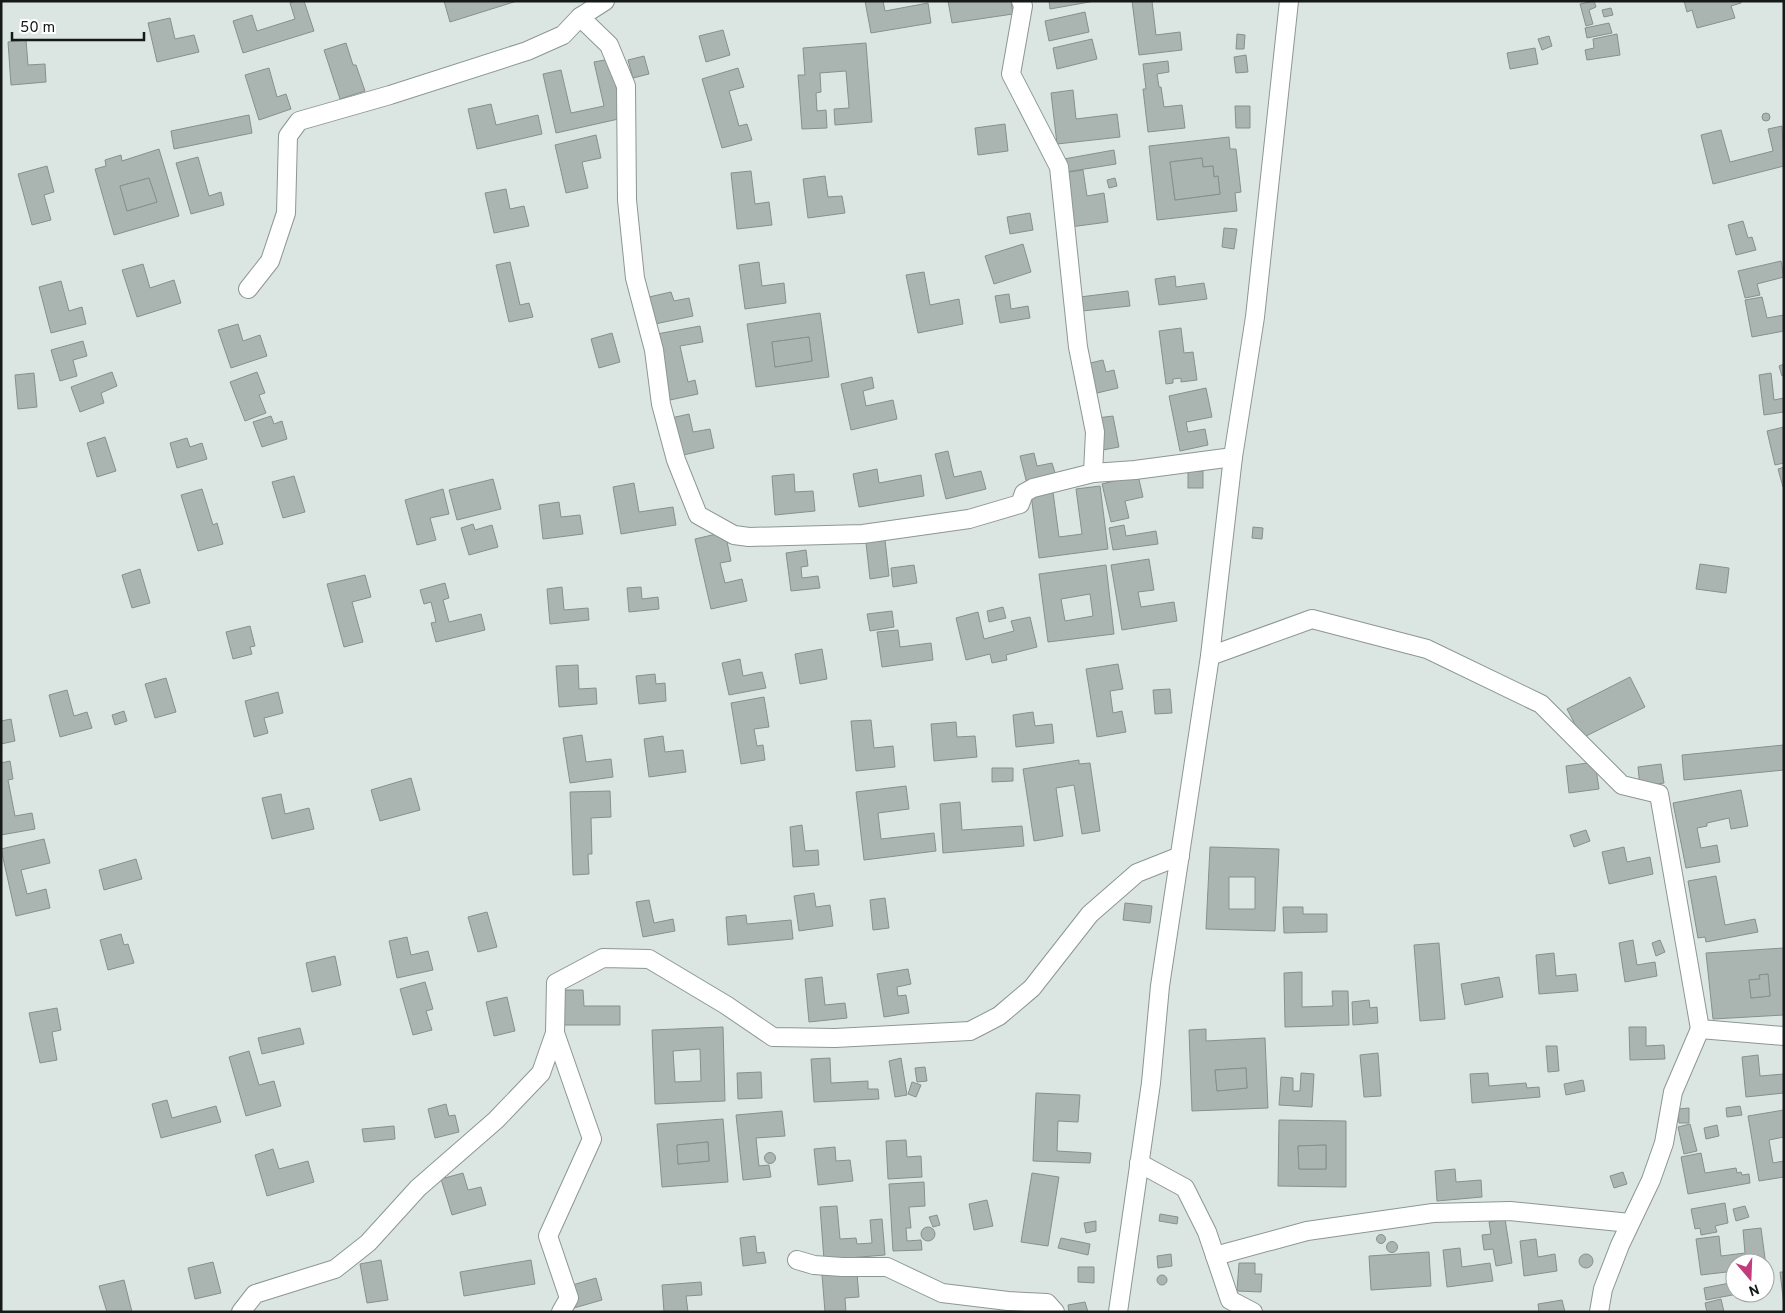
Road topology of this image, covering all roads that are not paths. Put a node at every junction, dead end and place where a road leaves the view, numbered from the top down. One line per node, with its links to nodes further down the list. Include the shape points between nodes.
1 (605, 1): 4 (street)
2 (1022, 1): 7 (street, via 1011,74 1059,167 1078,347 1095,432)
3 (1289, 1): 6 (street, via 1256,317)
4 (580, 17): 5 (street, via 563,35 527,51 298,121 288,136 286,214 270,261); 7 (street, via 609,45 626,86 627,200 635,278 654,350 661,404 676,460 698,515 734,535 749,537 863,534 969,519 1020,504 1024,493 1033,488)
5 (248, 289)
6 (1234, 457): 7 (street); 8 (street)
7 (1093, 473)
8 (1210, 656): 9 (street); 10 (street, via 1312,619 1427,649 1541,704 1622,785 1659,794)
9 (1180, 856): 11 (street, via 1137,873 1090,914 1032,988 999,1016 970,1031 773,1038 649,959 603,958 556,984); 13 (street, via 1160,986)
10 (1700, 1029): 12 (street); 14 (street, via 1673,1092 1664,1143)
11 (555, 1033): 17 (street, via 541,1073 496,1120 418,1188 368,1243 336,1269 255,1294); 18 (street, via 592,1139 548,1236 568,1298)
12 (1784, 1036)
13 (1140, 1163): 15 (street, via 1185,1188 1208,1232); 20 (street)
14 (1630, 1223): 15 (street, via 1510,1211 1433,1213 1308,1231); 22 (street, via 1603,1289)
15 (1215, 1256): 21 (street, via 1230,1300)
16 (797, 1260): 19 (street, via 814,1266 887,1267 942,1294 1047,1303)
17 (241, 1312)
18 (561, 1312)
19 (1054, 1312)
20 (1118, 1312)
21 (1252, 1312)
22 (1598, 1312)

